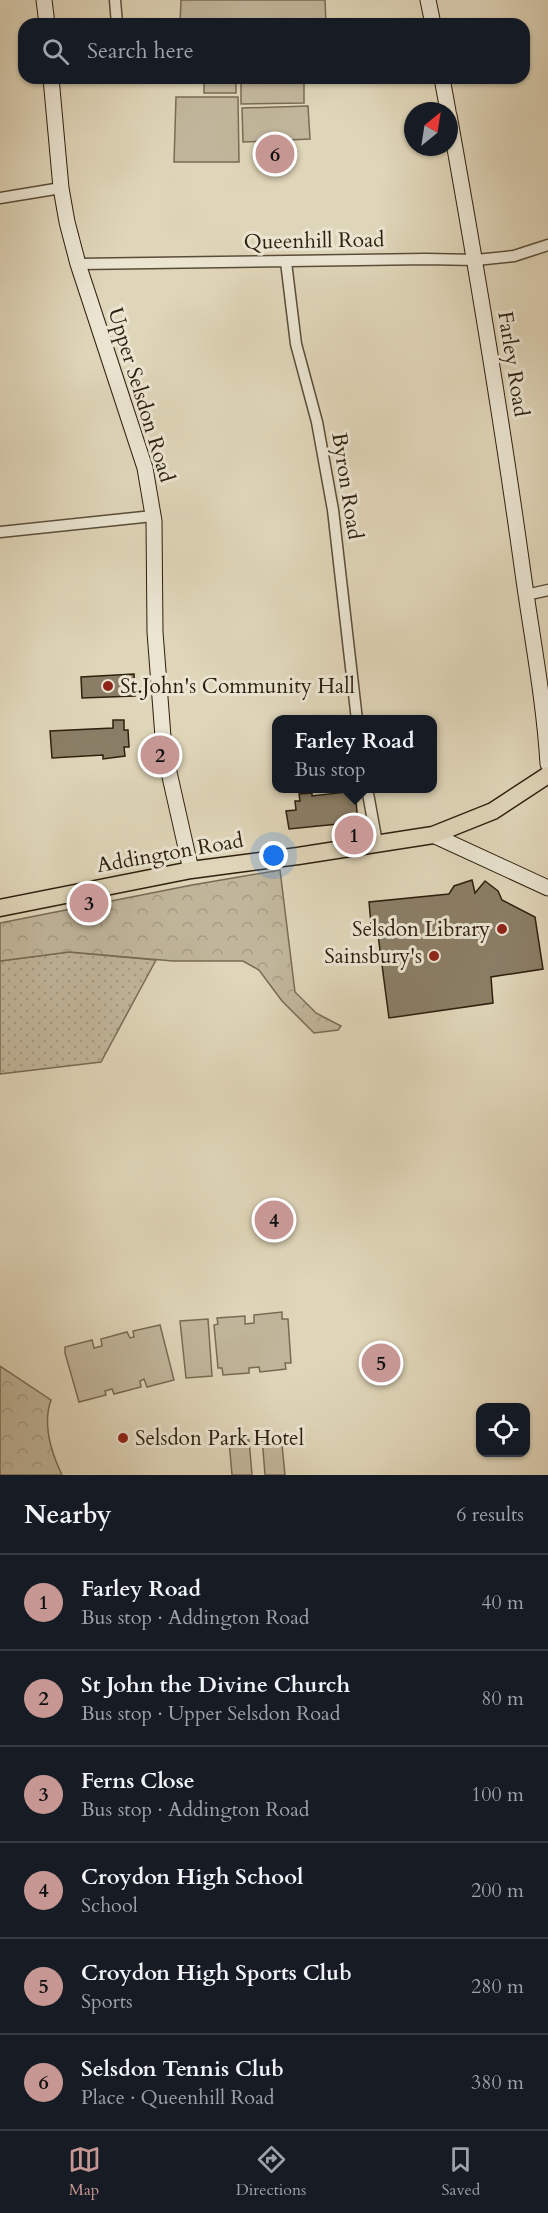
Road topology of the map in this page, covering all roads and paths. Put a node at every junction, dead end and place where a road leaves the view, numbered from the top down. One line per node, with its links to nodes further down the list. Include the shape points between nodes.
1 (44, 0): 4 (street)
2 (115, 0): 5 (street)
3 (428, 0): 6 (street)
4 (46, 18)
5 (116, 18)
6 (432, 18)
7 (52, 84): 11 (street, Upper Selsdon Road)
8 (443, 84): 9 (street, Farley Road)
9 (447, 102)
10 (457, 156): 14 (street, Farley Road)
11 (61, 188): 12 (street); 16 (street, Upper Selsdon Road)
12 (0, 198)
13 (548, 245): 14 (street, Queenhill Road, via 514,256)
14 (476, 260): 15 (street, Queenhill Road); 20 (street, Farley Road)
15 (286, 262): 16 (street, Queenhill Road); 21 (street, Byron Road, via 296,344 317,422 333,510)
16 (78, 264): 17 (street, Upper Selsdon Road, via 145,468)
17 (153, 516): 18 (street); 27 (street, Upper Selsdon Road, via 155,632 164,750)
18 (0, 532)
19 (548, 590): 20 (street)
20 (526, 595): 22 (street, Farley Road, via 545,714)
21 (356, 715)
22 (548, 764)
23 (548, 775): 25 (main road, Addington Road, via 493,811)
24 (368, 793): 26 (street)
25 (433, 835): 26 (main road, Addington Road); 28 (street)
26 (377, 843): 27 (main road, Addington Road)
27 (191, 870): 29 (main road, Addington Road)
28 (548, 888)
29 (0, 908)

